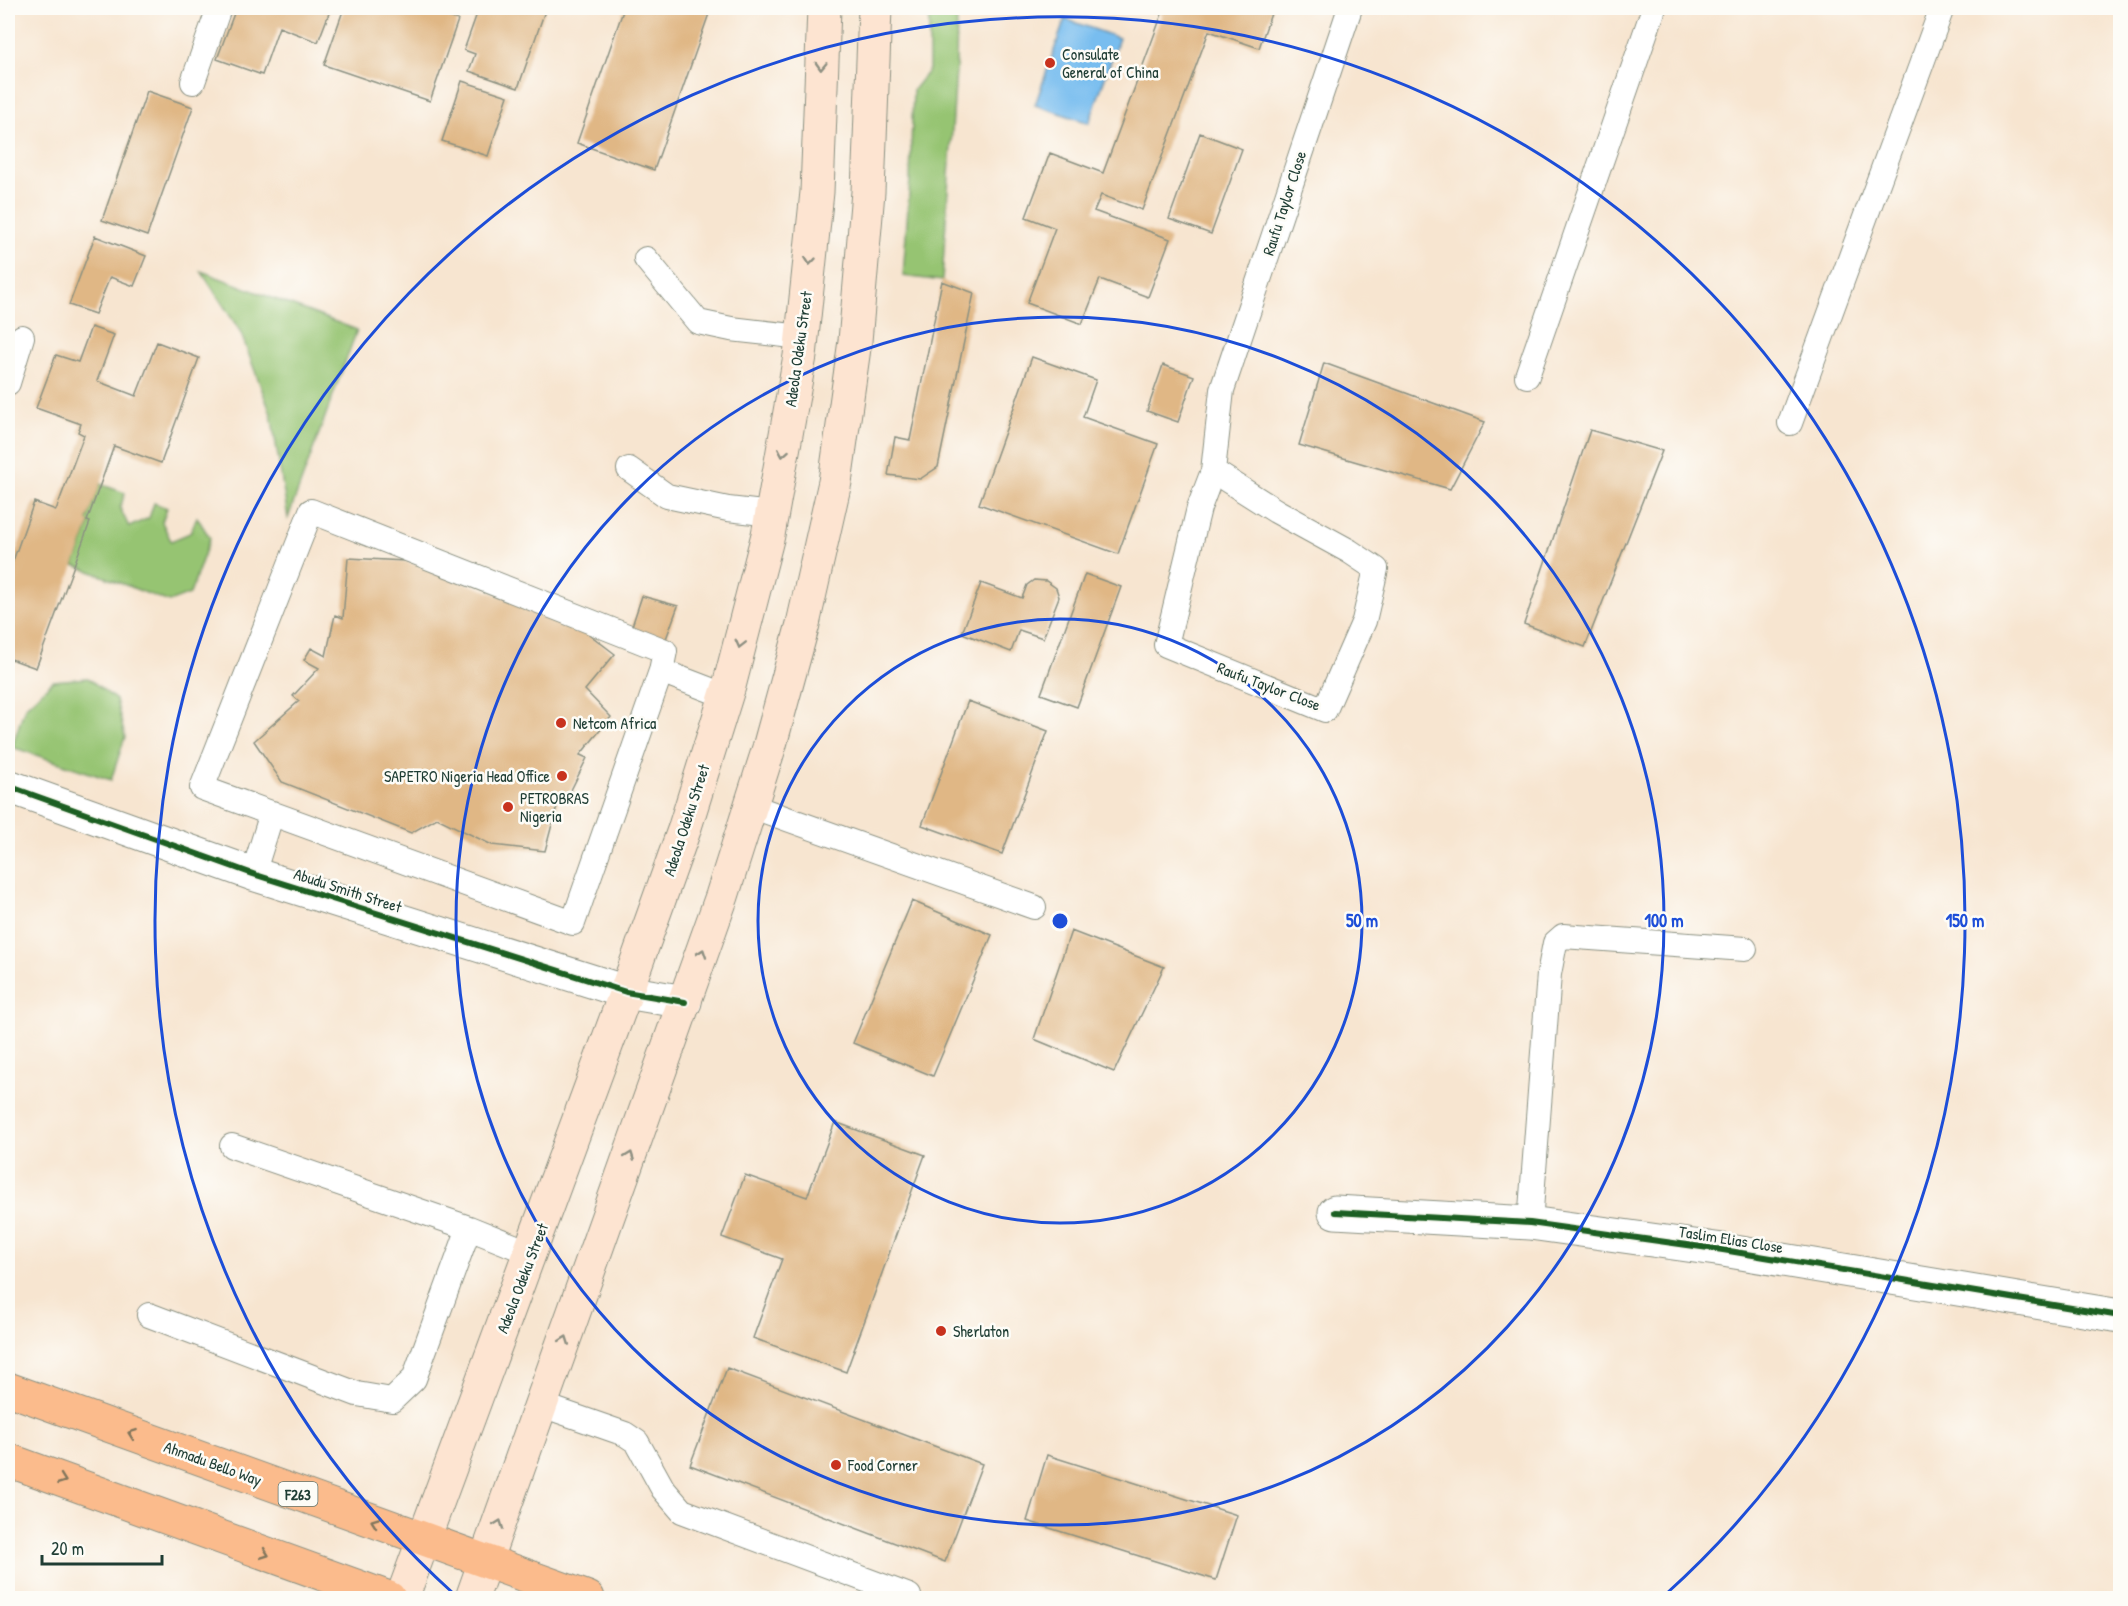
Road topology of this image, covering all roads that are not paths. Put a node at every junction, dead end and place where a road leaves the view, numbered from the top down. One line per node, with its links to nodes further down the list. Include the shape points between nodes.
1 (219, 8): 7 (lane)
2 (824, 8): 10 (main road, Adeola Odeku Street, one-way to 10, via 817,192)
3 (875, 8): 20 (main road, via 868,192 855,341 835,482 803,624)
4 (1350, 8): 15 (lane, Raufu Taylor Close, via 1222,390)
5 (1654, 8): 11 (lane)
6 (1942, 8): 13 (lane)
7 (193, 82)
8 (646, 259): 10 (lane, via 698,322)
9 (22, 337): 12 (lane)
10 (802, 337): 16 (main road, Adeola Odeku Street, one-way to 16)
11 (1527, 376)
12 (8, 383)
13 (1790, 423)
14 (629, 469): 16 (lane, via 667,496)
15 (1213, 471): 15 (lane, Raufu Taylor Close, via 1199,508 1166,645 1325,710 1365,621 1376,569)
16 (772, 514): 18 (main road, Adeola Odeku Street, one-way to 18)
17 (661, 671): 18 (lane); 21 (lane, via 573,923); 21 (lane, via 665,651 311,511 202,788)
18 (726, 696): 25 (main road, Adeola Odeku Street, via 684,830)
19 (8, 786): 22 (street, Abudu Smith Street)
20 (751, 806): 23 (lane); 26 (main road, one-way to 20)
21 (272, 813): 22 (lane)
22 (253, 874): 25 (street, Abudu Smith Street)
23 (1034, 907)
24 (1745, 949): 29 (lane, via 1563,936 1555,943 1549,974)
25 (626, 992): 26 (street, Abudu Smith Street); 31 (main road, Adeola Odeku Street)
26 (685, 1002): 35 (main road, one-way to 26)
27 (232, 1146): 30 (lane)
28 (1335, 1212): 29 (street, Taslim Elias Close)
29 (1530, 1223): 33 (street, Taslim Elias Close, via 1723,1250)
30 (469, 1228): 31 (lane); 32 (lane, via 414,1379 392,1400 357,1394)
31 (531, 1253): 37 (main road, Adeola Odeku Street)
32 (149, 1315)
33 (2121, 1316)
34 (8, 1389): 37 (highway, Ahmadu Bello Way / F263, one-way to 34)
35 (542, 1405): 38 (main road, one-way to 35); 39 (lane, via 626,1434 638,1442 663,1489 682,1511)
36 (8, 1460): 40 (highway, one-way to 40)
37 (423, 1539): 38 (highway, Ahmadu Bello Way / F263); 41 (main road, Adeola Odeku Street)
38 (485, 1561): 42 (main road); 43 (highway, Ahmadu Bello Way / F263)
39 (909, 1596)
40 (389, 1599)
41 (402, 1599)
42 (472, 1599)
43 (588, 1599)

